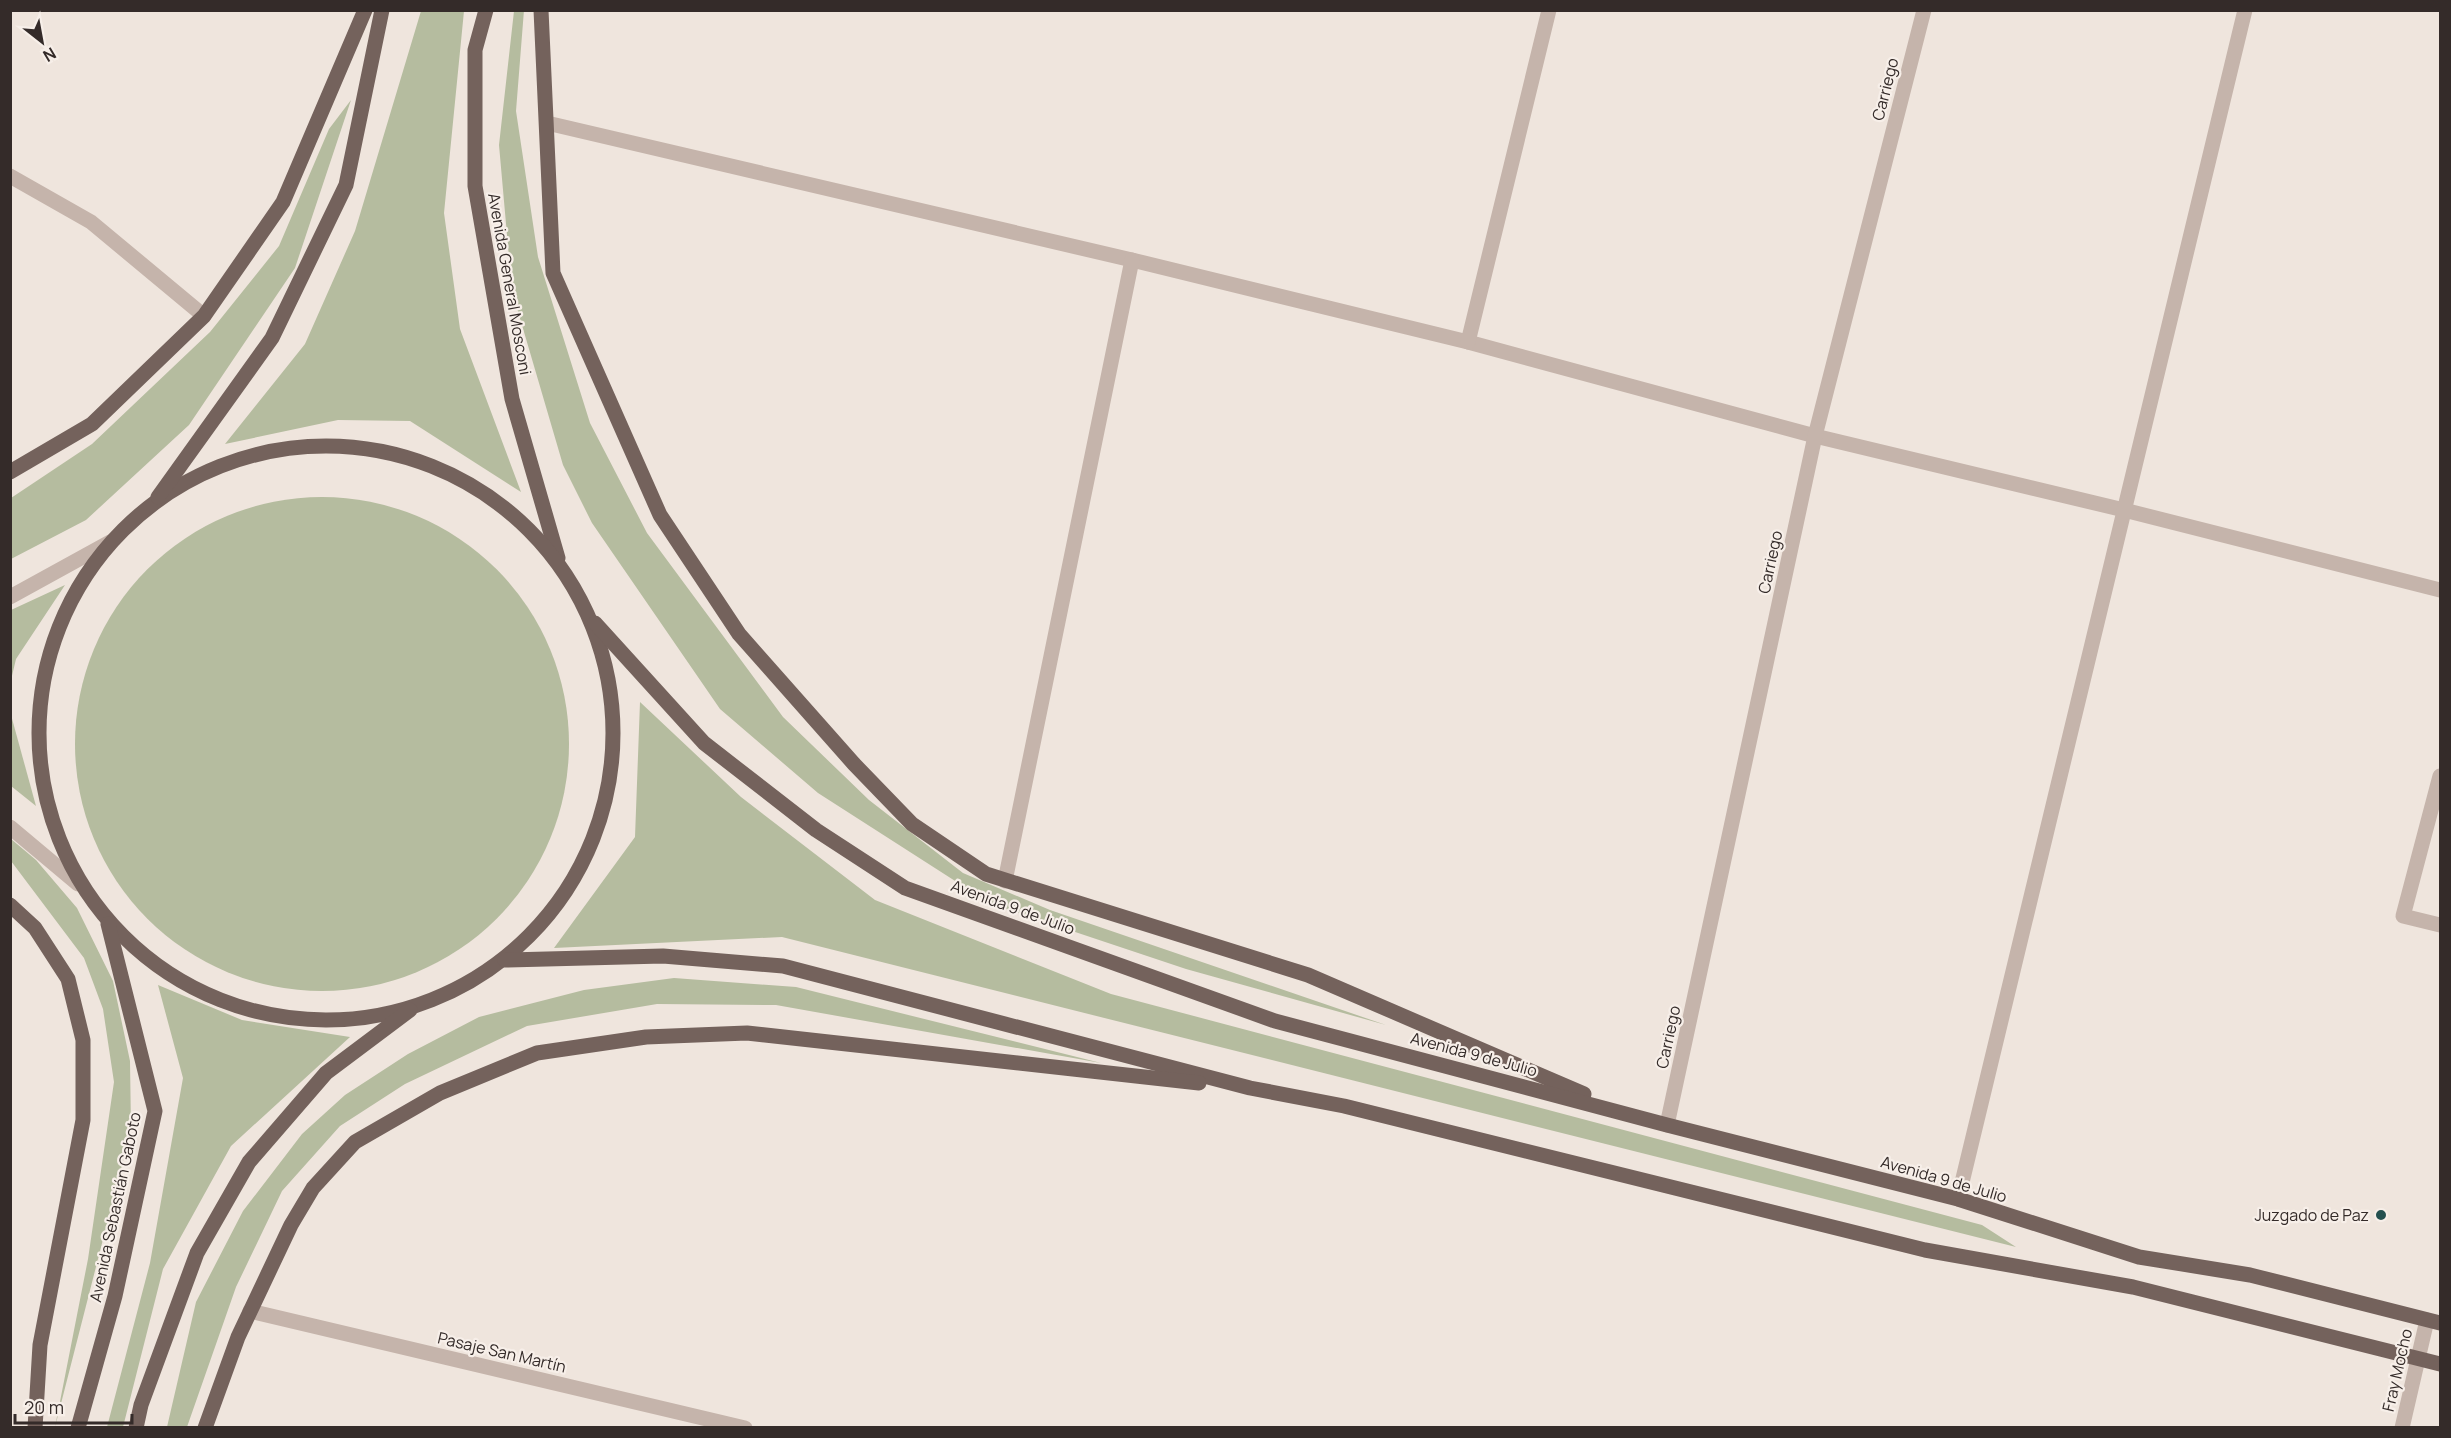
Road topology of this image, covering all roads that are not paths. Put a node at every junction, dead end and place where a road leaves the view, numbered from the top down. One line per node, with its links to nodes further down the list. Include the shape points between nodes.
1 (365, 10): 11 (main road, via 283,202)
2 (382, 10): 15 (main road, via 346,185 272,338)
3 (486, 10): 18 (main road, Avenida General Mosconi, via 475,50 475,186 512,399)
4 (541, 10): 8 (main road)
5 (1549, 10): 12 (street)
6 (1924, 10): 13 (street, Carriego)
7 (2245, 10): 16 (street)
8 (547, 123): 10 (street); 24 (main road, via 553,273 660,514 739,634 854,764 912,824 986,874)
9 (10, 176): 11 (street, via 90,222)
10 (1132, 260): 12 (street); 24 (street)
11 (204, 316): 14 (main road, via 92,424)
12 (1468, 342): 13 (street)
13 (1815, 436): 16 (street); 33 (street, Carriego)
14 (10, 472)
15 (156, 500): 17 (main road); 18 (main road, via 258,453 369,447 474,484)
16 (2124, 510): 19 (street); 34 (street)
17 (110, 542): 20 (street); 25 (main road, via 69,602 43,672 37,745 49,817)
18 (558, 558): 21 (main road)
19 (2440, 590)
20 (10, 597)
21 (595, 623): 29 (main road, via 615,714 606,807 568,891); 32 (main road, Avenida 9 de Julio, via 704,743 816,830 905,888 1275,1021)
22 (2440, 776): 28 (street, via 2403,916)
23 (10, 827): 25 (street)
24 (1005, 881): 32 (main road, via 1308,975)
25 (78, 884): 27 (main road)
26 (10, 905): 39 (main road, via 35,928 68,979 83,1040 82,1120 40,1345)
27 (108, 924): 30 (main road, via 195,991 300,1021); 40 (main road, Avenida Sebastián Gaboto, via 155,1111 115,1296)
28 (2440, 925)
29 (505, 960): 30 (main road, via 460,989); 31 (main road, via 663,956 783,966)
30 (410, 1010): 41 (main road, via 326,1073 249,1162 197,1253)
31 (1250, 1089): 35 (main road, via 747,1033 646,1037 537,1053 440,1093 355,1142 313,1188); 37 (main road, via 1344,1106 1925,1250 2133,1287)
32 (1631, 1114): 33 (main road, Avenida 9 de Julio)
33 (1667, 1125): 34 (main road, Avenida 9 de Julio)
34 (1958, 1199): 36 (main road, Avenida 9 de Julio, via 2139,1257 2250,1275)
35 (250, 1311): 42 (main road); 43 (street, Pasaje San Martín)
36 (2434, 1322): 37 (street, Fray Mocho)
37 (2418, 1359): 38 (main road); 44 (street, Fray Mocho)
38 (2440, 1364)
39 (35, 1428)
40 (78, 1428)
41 (136, 1428)
42 (206, 1428)
43 (745, 1428)
44 (2402, 1428)

